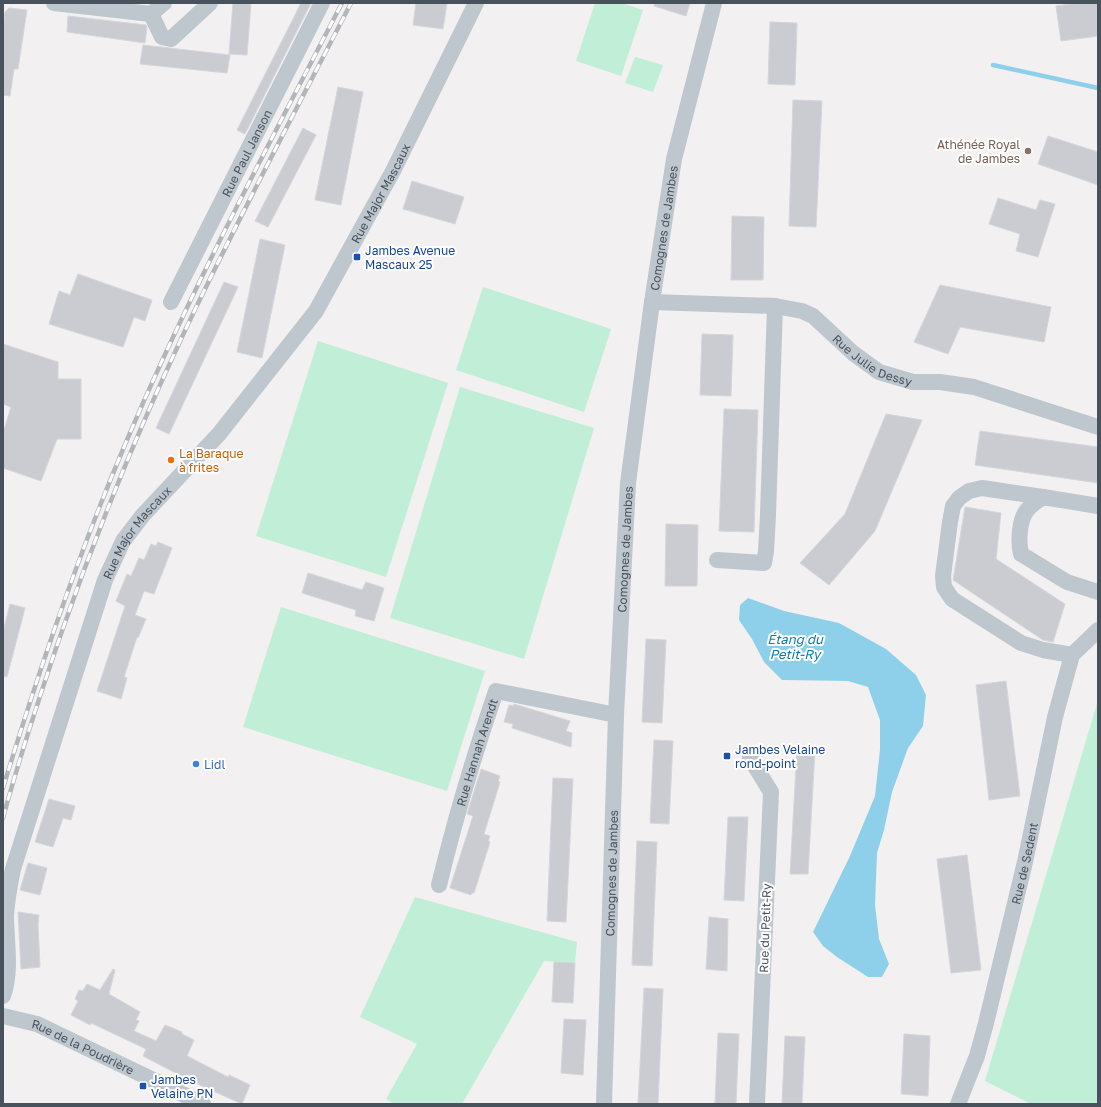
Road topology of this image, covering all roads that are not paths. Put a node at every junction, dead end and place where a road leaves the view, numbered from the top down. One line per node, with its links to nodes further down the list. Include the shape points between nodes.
1 (54, 3): 7 (street)
2 (164, 3): 7 (street)
3 (210, 3): 7 (street, via 172,39 162,38)
4 (322, 3): 8 (street, Rue Paul Janson)
5 (476, 3): 21 (street, Rue Major Mascaux, via 393,171 316,311 219,434 144,515 123,542 105,580 13,869 6,915 8,967)
6 (714, 3): 9 (street, Comognes de Jambes, via 674,159)
7 (151, 14)
8 (171, 302)
9 (652, 302): 10 (street, Rue Julie Dessy); 18 (street, Comognes de Jambes, via 628,483)
10 (775, 306): 11 (street, Rue Julie Dessy, via 802,311 813,316 853,354 879,372 913,382 940,382 974,387); 14 (street, via 764,563)
11 (1098, 427)
12 (1043, 497): 13 (street); 15 (street, via 1027,509 1022,521 1019,546 1021,554 1066,582); 17 (street, via 982,488 969,491 958,498 950,522 943,576 944,587 952,599 1021,643)
13 (1098, 506)
14 (717, 560)
15 (1098, 592)
16 (1098, 630): 17 (street)
17 (1072, 655): 26 (street, Rue de Sedent, via 1055,716 1025,862 986,1023 977,1056)
18 (616, 715): 20 (street, Rue Hannah Arendt, via 496,691 462,797); 24 (street, Comognes de Jambes)
19 (750, 758): 25 (street, Rue du Petit-Ry, via 771,792)
20 (439, 885)
21 (3, 996)
22 (3, 1016): 23 (street, Rue de la Poudrière, via 37,1024)
23 (203, 1104)
24 (604, 1104)
25 (757, 1104)
26 (958, 1104)

